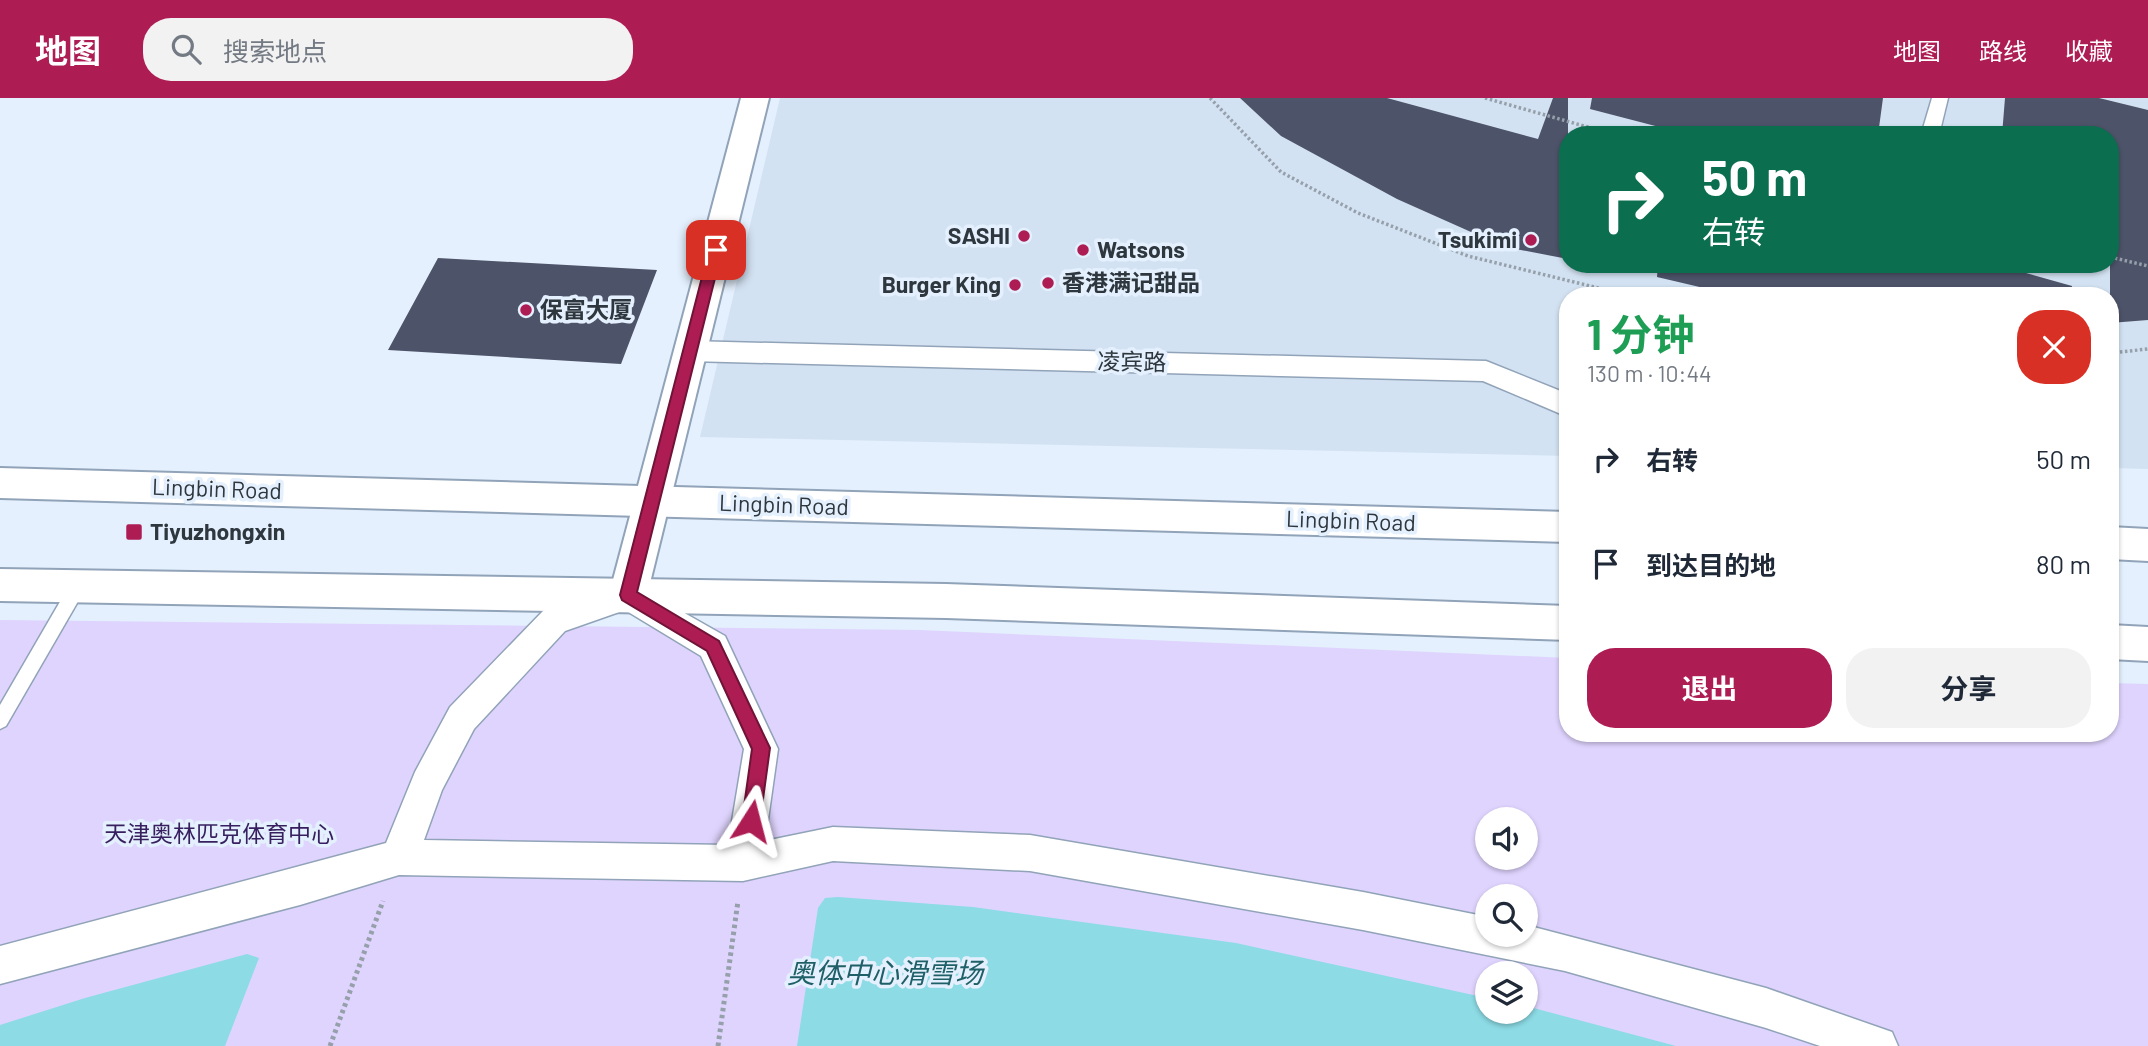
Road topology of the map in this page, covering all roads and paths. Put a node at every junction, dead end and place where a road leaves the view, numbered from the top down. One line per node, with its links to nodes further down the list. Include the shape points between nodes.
1 (755, 98): 12 (main road)
2 (1210, 98): 10 (path, via 1281,172 1359,213 1468,256)
3 (1485, 98): 5 (path)
4 (1940, 98): 7 (street)
5 (1493, 99): 6 (path)
6 (1585, 126)
7 (1932, 126)
8 (2119, 259): 9 (path)
9 (2148, 267)
10 (1594, 287)
11 (2148, 349): 13 (path)
12 (690, 351): 14 (street, 凌宾路, via 1486,371); 16 (main road)
13 (2119, 352)
14 (1559, 402)
15 (0, 483): 16 (main road, Lingbin Road)
16 (650, 502): 17 (main road, Lingbin Road); 22 (main road)
17 (1559, 527)
18 (2119, 544): 19 (main road)
19 (2148, 545)
20 (0, 585): 21 (main road)
21 (78, 586): 22 (main road); 26 (lane)
22 (628, 595): 23 (main road); 27 (street, via 554,621 461,718 427,784); 28 (street, via 713,646 761,748)
23 (1559, 623)
24 (2119, 642): 25 (main road)
25 (2148, 644)
26 (0, 722)
27 (399, 857): 28 (street); 29 (street, via 323,882); 30 (path)
28 (743, 863): 31 (path); 32 (street, via 834,845 1030,853 1363,911 1565,952 1766,1008)
29 (0, 965)
30 (330, 1046)
31 (718, 1046)
32 (1878, 1046)

